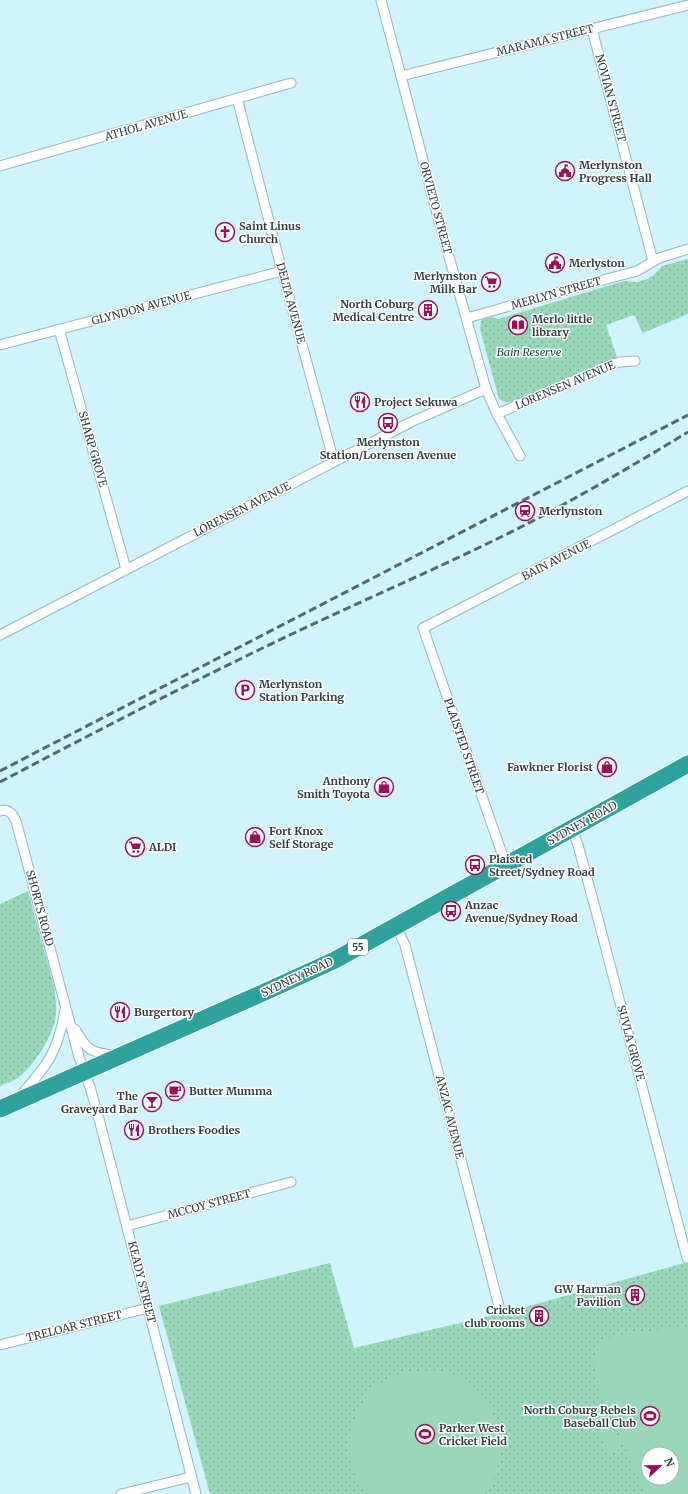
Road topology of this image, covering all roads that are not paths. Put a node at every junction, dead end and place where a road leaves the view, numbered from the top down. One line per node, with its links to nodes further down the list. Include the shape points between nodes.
1 (381, 0): 4 (street, ORVIETO STREET)
2 (688, 5): 3 (street, MARAMA STREET)
3 (592, 28): 4 (street, MARAMA STREET); 9 (street, NOVIAN STREET)
4 (401, 76): 11 (street, ORVIETO STREET)
5 (291, 83): 6 (street, ATHOL AVENUE)
6 (237, 98): 7 (street, ATHOL AVENUE); 10 (street, DELTA AVENUE)
7 (0, 166)
8 (688, 249): 9 (street, MERLYN STREET)
9 (653, 261): 11 (street, MERLYN STREET, via 638,272)
10 (282, 271): 12 (street, GLYNDON AVENUE); 18 (street, DELTA AVENUE)
11 (467, 318): 15 (street, ORVIETO STREET)
12 (59, 329): 13 (street, GLYNDON AVENUE); 20 (street, SHARP GROVE)
13 (0, 345)
14 (636, 361): 16 (street, LORENSEN AVENUE, via 610,365)
15 (486, 389): 16 (street, ORVIETO STREET); 18 (street, LORENSEN AVENUE, via 411,422)
16 (496, 414): 17 (street, ORVIETO STREET)
17 (520, 456)
18 (334, 462): 20 (street, LORENSEN AVENUE)
19 (688, 491): 21 (street, BAIN AVENUE)
20 (126, 569): 22 (street, LORENSEN AVENUE)
21 (423, 628): 26 (street, PLAISTED STREET)
22 (0, 635)
23 (688, 764): 25 (highway, SYDNEY ROAD / 55)
24 (5, 811): 28 (street, SHORTS ROAD, via 15,816)
25 (572, 829): 26 (highway, SYDNEY ROAD / 55); 35 (street, SUVLA GROVE)
26 (506, 865): 27 (highway, SYDNEY ROAD / 55)
27 (396, 926): 30 (highway, SYDNEY ROAD / 55, via 311,971); 37 (street, ANZAC AVENUE, via 413,975)
28 (66, 1007): 29 (street, SHORTS ROAD); 32 (street, SHORTS ROAD, via 62,1031 47,1064)
29 (69, 1017): 30 (street, SHORTS ROAD, via 90,1050 98,1054); 31 (street, SHORTS ROAD)
30 (123, 1055): 31 (highway, SYDNEY ROAD / 55)
31 (84, 1072): 32 (highway, SYDNEY ROAD / 55); 34 (street, KEADY STREET, via 99,1118)
32 (7, 1106)
33 (291, 1182): 34 (street, MCCOY STREET)
34 (127, 1226): 36 (street, KEADY STREET)
35 (687, 1258)
36 (148, 1308): 38 (street, TRELOAR STREET); 39 (street, KEADY STREET)
37 (500, 1310)
38 (0, 1345)
39 (191, 1477): 40 (street); 41 (street, KEADY STREET)
40 (121, 1494)
41 (196, 1494)

